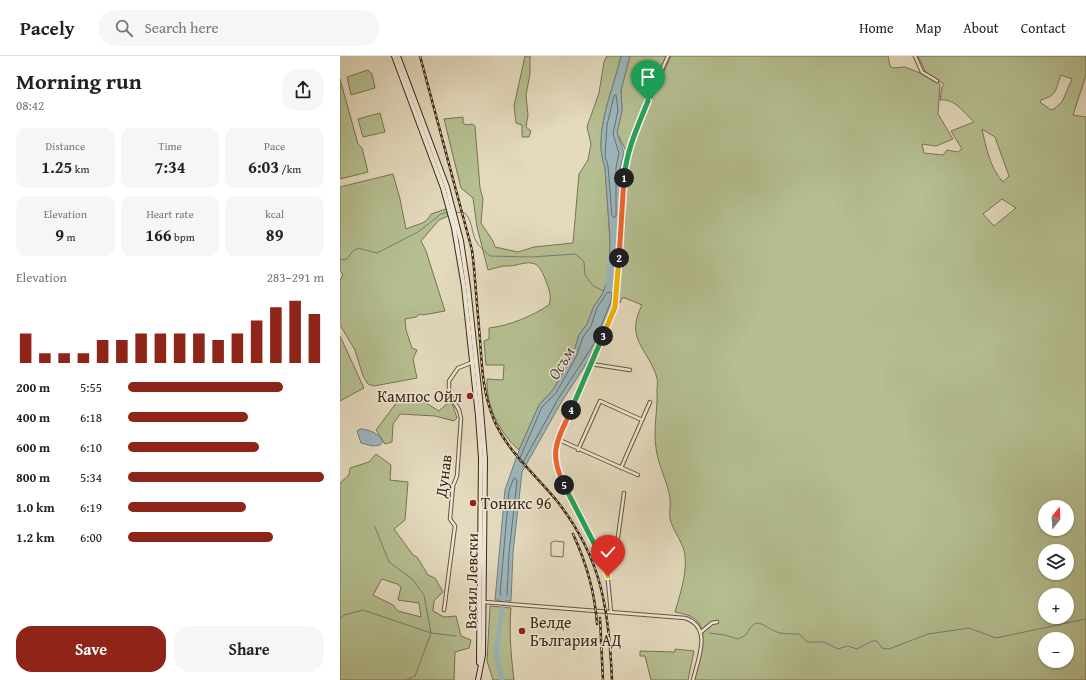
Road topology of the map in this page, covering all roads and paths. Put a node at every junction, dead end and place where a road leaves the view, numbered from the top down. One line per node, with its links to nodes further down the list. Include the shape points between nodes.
1 (394, 56): 6 (main road, via 434,160 454,228)
2 (398, 56): 6 (main road, via 438,159 452,207 463,256)
3 (668, 56): 7 (street, via 630,146 624,177 615,307)
4 (915, 56): 5 (street, via 922,72)
5 (938, 81)
6 (474, 362): 17 (main road, Васил Левски, via 481,458); 18 (street, Дунав, via 458,368 448,381 449,393 459,410 460,432 457,476 453,486 450,519 455,526)
7 (591, 364): 8 (street); 11 (street)
8 (630, 370)
9 (650, 402): 10 (street)
10 (642, 420): 12 (street, via 600,401); 13 (street)
11 (557, 440): 12 (street); 16 (street, via 557,469)
12 (578, 450): 13 (street)
13 (621, 468): 14 (street)
14 (638, 475)
15 (624, 493): 16 (street, via 618,537)
16 (607, 571): 19 (street)
17 (481, 602): 19 (street); 22 (main road, Васил Левски, via 483,655)
18 (444, 610)
19 (611, 612): 21 (street, via 685,618 696,624)
20 (717, 622): 21 (street)
21 (701, 632): 23 (street, via 702,641)
22 (478, 680)
23 (693, 680)

